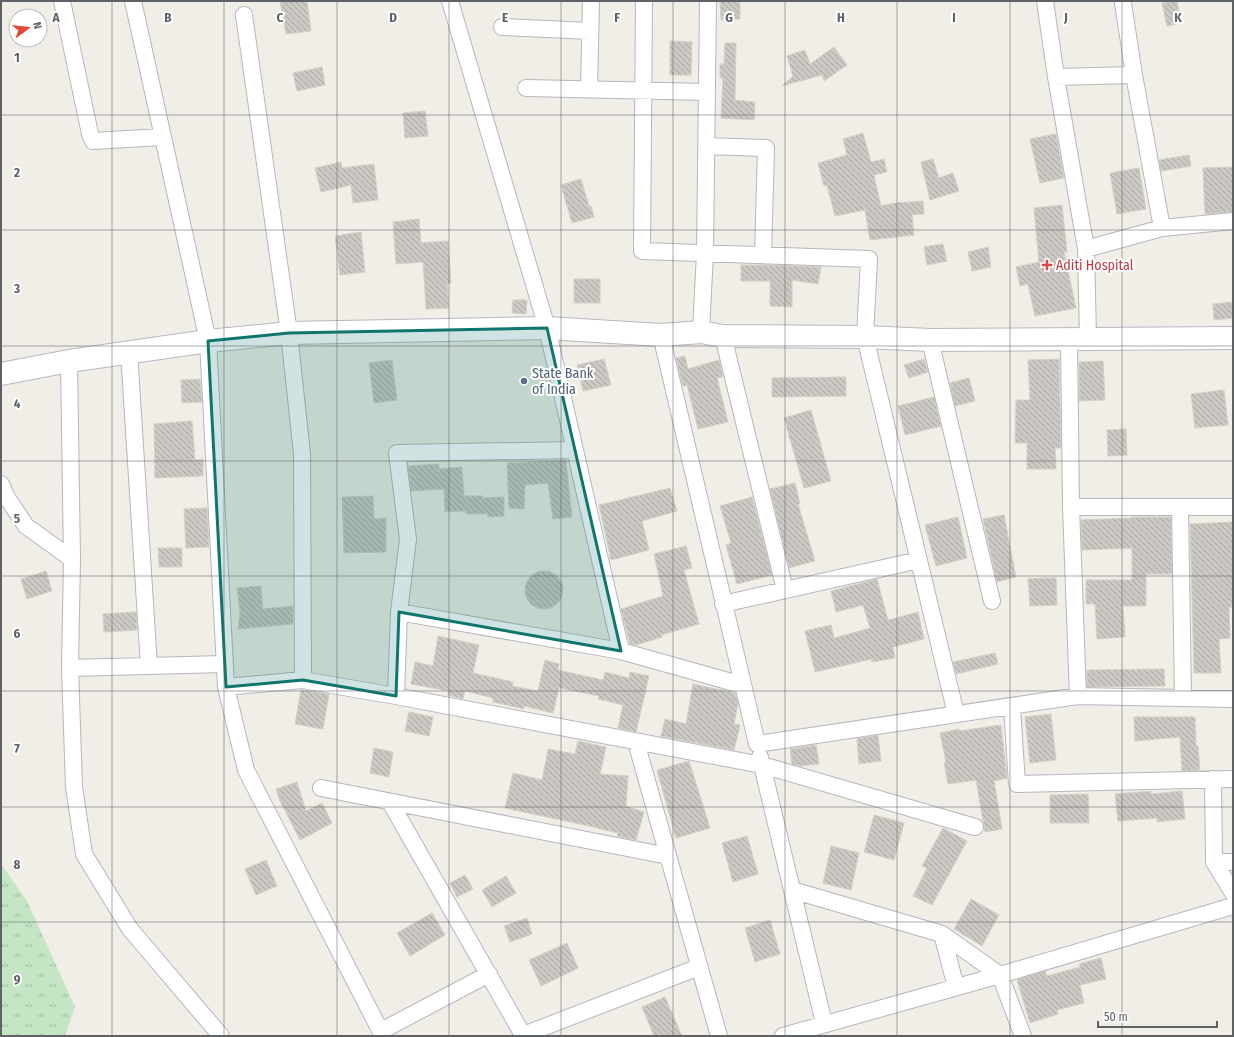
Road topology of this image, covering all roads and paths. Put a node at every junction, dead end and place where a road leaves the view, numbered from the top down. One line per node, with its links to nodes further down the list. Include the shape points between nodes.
1 (62, 1): 18 (street, via 93,141)
2 (132, 1): 18 (street)
3 (450, 1): 25 (street)
4 (591, 1): 11 (street)
5 (644, 1): 16 (street)
6 (708, 1): 17 (street)
7 (1045, 1): 13 (street)
8 (1123, 3): 12 (street)
9 (244, 15): 27 (street)
10 (502, 27): 11 (street)
11 (590, 31): 15 (street)
12 (1134, 75): 13 (street); 21 (street)
13 (1056, 77): 22 (street)
14 (526, 88): 15 (street)
15 (589, 89): 16 (street)
16 (644, 90): 17 (street); 23 (street, via 642,251)
17 (707, 92): 19 (street)
18 (162, 137): 34 (street)
19 (706, 146): 23 (street); 24 (street, via 766,148)
20 (1233, 221): 21 (street)
21 (1162, 228): 22 (street)
22 (1086, 249): 31 (street)
23 (705, 253): 24 (street); 26 (street)
24 (763, 255): 30 (street, via 869,260)
25 (547, 328): 27 (main road); 28 (main road); 38 (street)
26 (701, 332): 28 (main road); 29 (main road)
27 (289, 333): 34 (main road); 53 (street, via 302,454)
28 (661, 335): 47 (street)
29 (723, 336): 30 (main road); 45 (street)
30 (866, 336): 33 (main road); 44 (street)
31 (1078, 338): 32 (main road); 33 (main road); 40 (street)
32 (1233, 338)
33 (930, 340): 46 (street)
34 (208, 341): 35 (main road); 50 (street)
35 (129, 352): 36 (main road); 51 (street)
36 (70, 361): 37 (main road); 43 (street)
37 (1, 374)
38 (575, 450): 48 (street, via 397,454 408,539); 49 (street)
39 (1, 484): 43 (street, via 26,526)
40 (1071, 507): 41 (street); 57 (street)
41 (1180, 507): 42 (street); 58 (street)
42 (1233, 507)
43 (72, 559): 52 (street)
44 (919, 560): 45 (street); 61 (street)
45 (785, 590): 47 (street)
46 (992, 601)
47 (723, 604): 54 (street)
48 (399, 612): 49 (street); 56 (street)
49 (621, 651): 54 (street)
50 (224, 664): 51 (street); 55 (street)
51 (149, 666): 52 (street)
52 (70, 668): 83 (street, via 74,787 84,854 130,929)
53 (303, 680): 55 (street); 56 (street)
54 (742, 685): 63 (street)
55 (226, 687): 82 (street, via 246,770)
56 (396, 696): 62 (street)
57 (1078, 696): 58 (street); 60 (street)
58 (1183, 698): 59 (street)
59 (1233, 699)
60 (1012, 706): 61 (street); 65 (street, via 1017,784)
61 (956, 714): 63 (street)
62 (636, 742): 64 (street); 70 (street)
63 (757, 744): 64 (street)
64 (762, 765): 69 (street); 73 (street)
65 (1213, 779): 66 (street); 71 (street)
66 (1233, 779)
67 (321, 788): 68 (street)
68 (390, 802): 70 (street); 78 (street)
69 (974, 827)
70 (668, 856): 77 (street)
71 (1214, 862): 72 (street); 74 (street)
72 (1233, 862)
73 (792, 890): 76 (street); 81 (street)
74 (1233, 893)
75 (1233, 906): 79 (street)
76 (942, 934): 79 (street); 80 (street)
77 (699, 967): 84 (street); 85 (street)
78 (488, 974): 82 (street); 84 (street)
79 (1000, 975): 80 (street); 87 (street)
80 (956, 987): 81 (street)
81 (824, 1024): 86 (street)
82 (382, 1034)
83 (221, 1036)
84 (522, 1036)
85 (719, 1036)
86 (783, 1036)
87 (1023, 1036)

